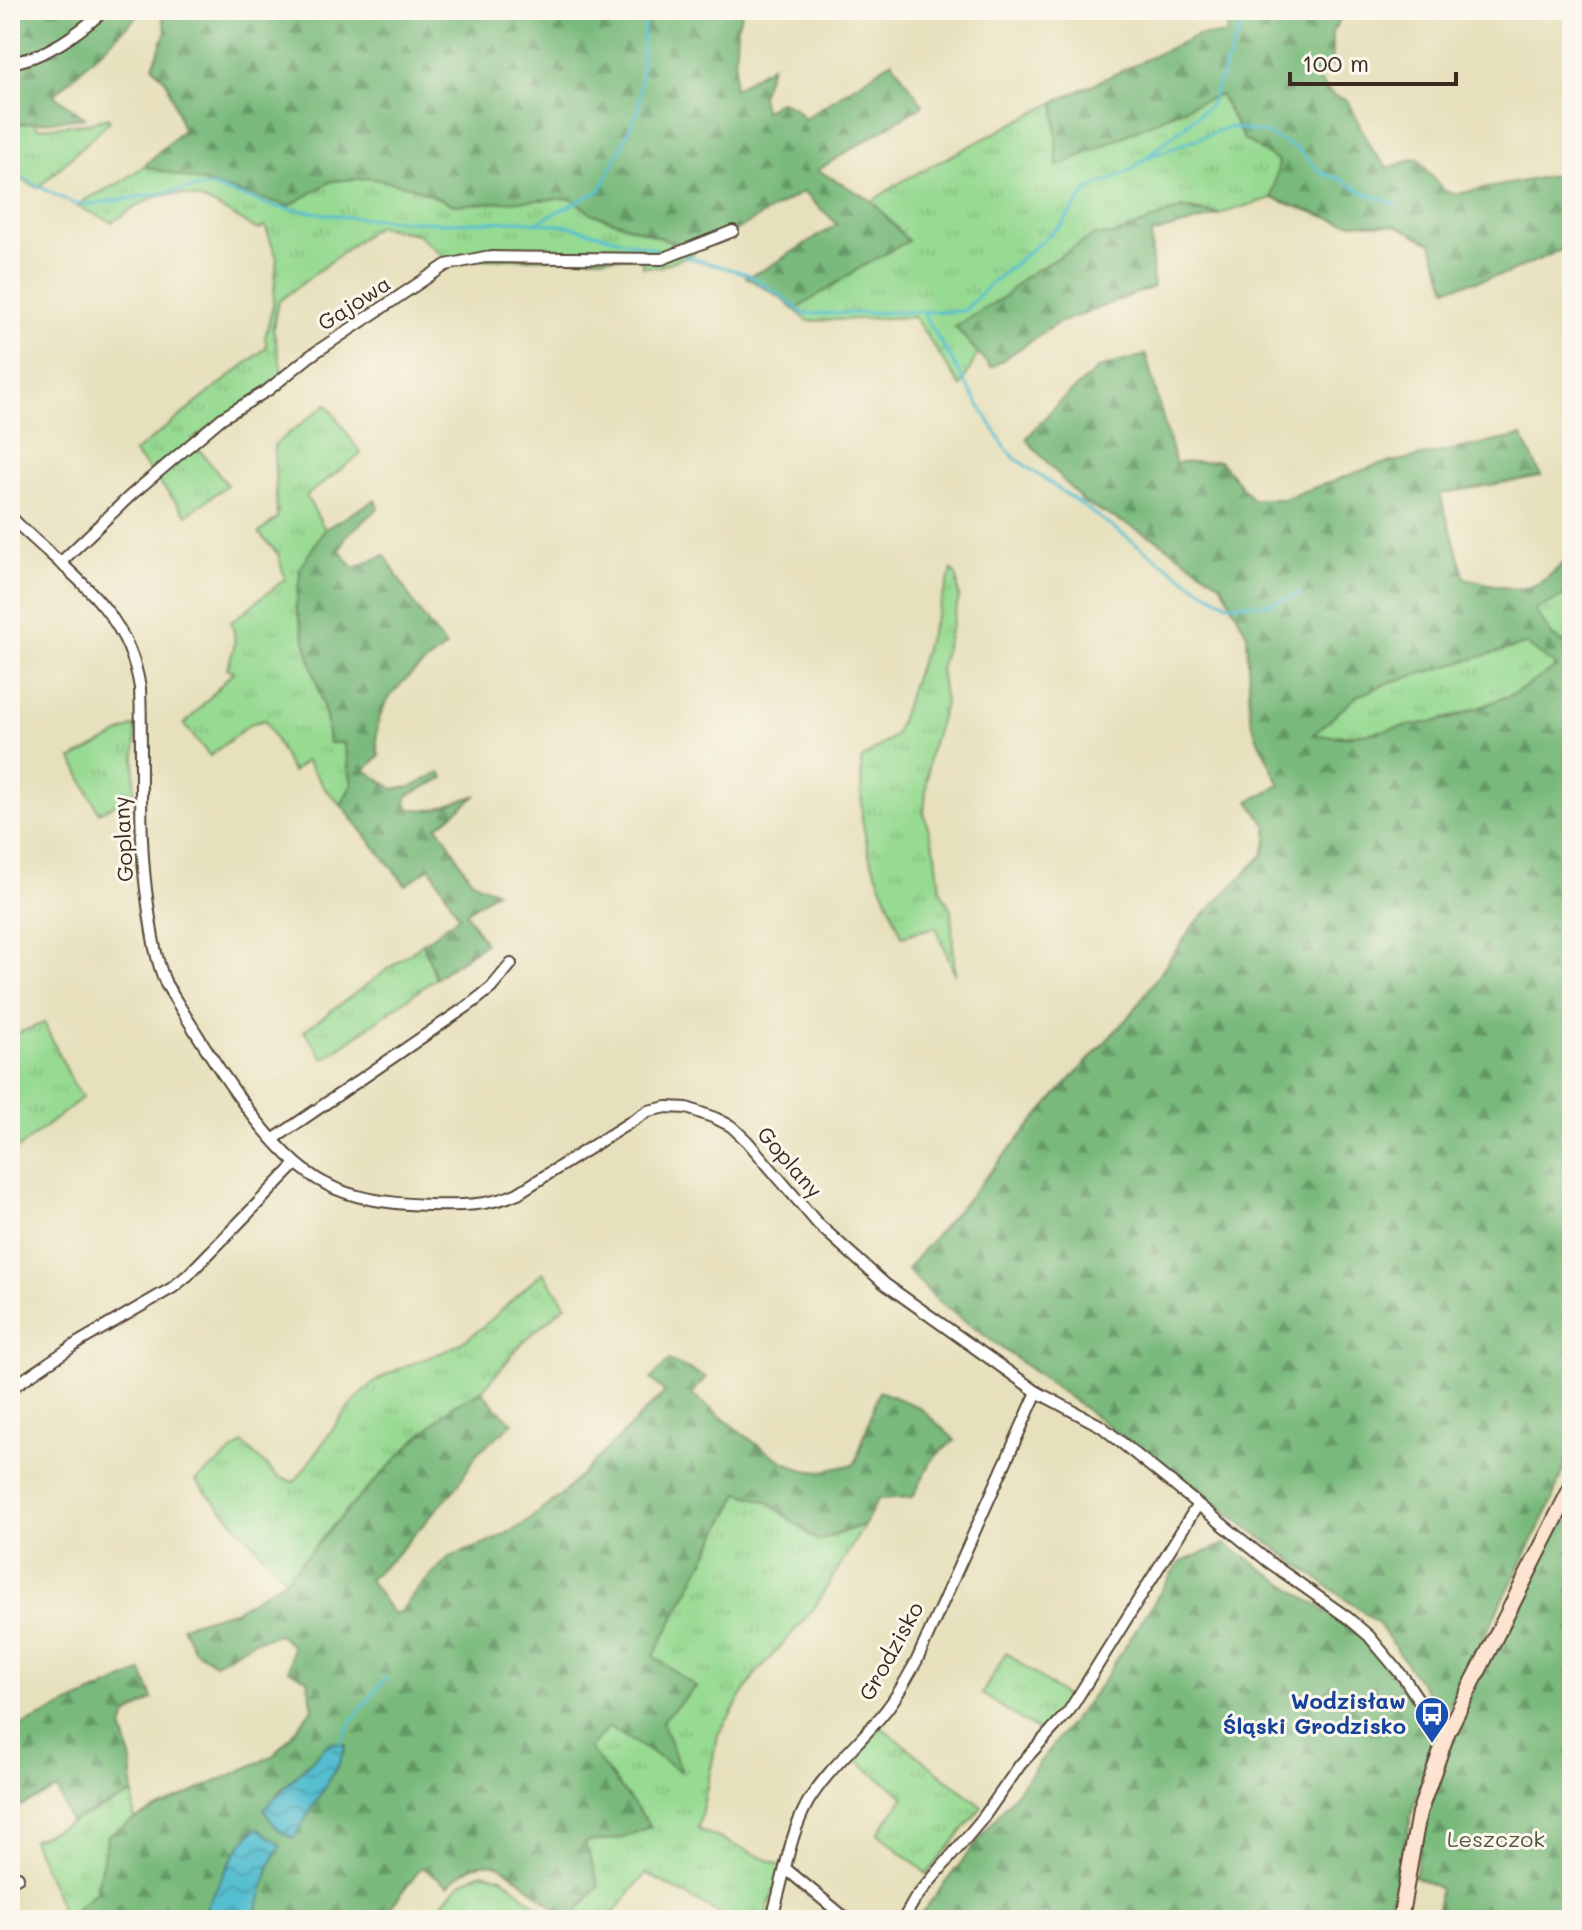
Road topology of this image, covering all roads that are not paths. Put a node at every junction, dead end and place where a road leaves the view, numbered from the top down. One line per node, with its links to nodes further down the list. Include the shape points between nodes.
1 (105, 10): 2 (street, via 64,42)
2 (10, 63)
3 (733, 231): 5 (street, Gajowa, via 662,259 485,257 446,265 222,418)
4 (10, 516): 5 (street, Goplany)
5 (60, 563): 7 (street, Goplany, via 114,618 136,661 141,855 160,969 218,1067)
6 (511, 964): 7 (street, via 472,1003)
7 (274, 1139): 8 (street, Goplany)
8 (296, 1164): 9 (street, via 172,1288); 10 (street, Goplany, via 326,1185 375,1199 484,1204 518,1193 648,1111 687,1108 739,1133 849,1254)
9 (10, 1389)
10 (1037, 1392): 12 (street, via 1101,1426); 14 (street, Grodzisko, via 917,1660 879,1720 806,1806)
11 (1572, 1486): 13 (street)
12 (1197, 1506): 13 (street, via 1369,1636 1428,1714); 17 (street, via 1069,1711 1020,1765)
13 (1448, 1731): 18 (street, via 1419,1813)
14 (786, 1869): 15 (street, Grodzisko); 16 (street)
15 (771, 1920)
16 (848, 1920)
17 (903, 1920)
18 (1400, 1920)

